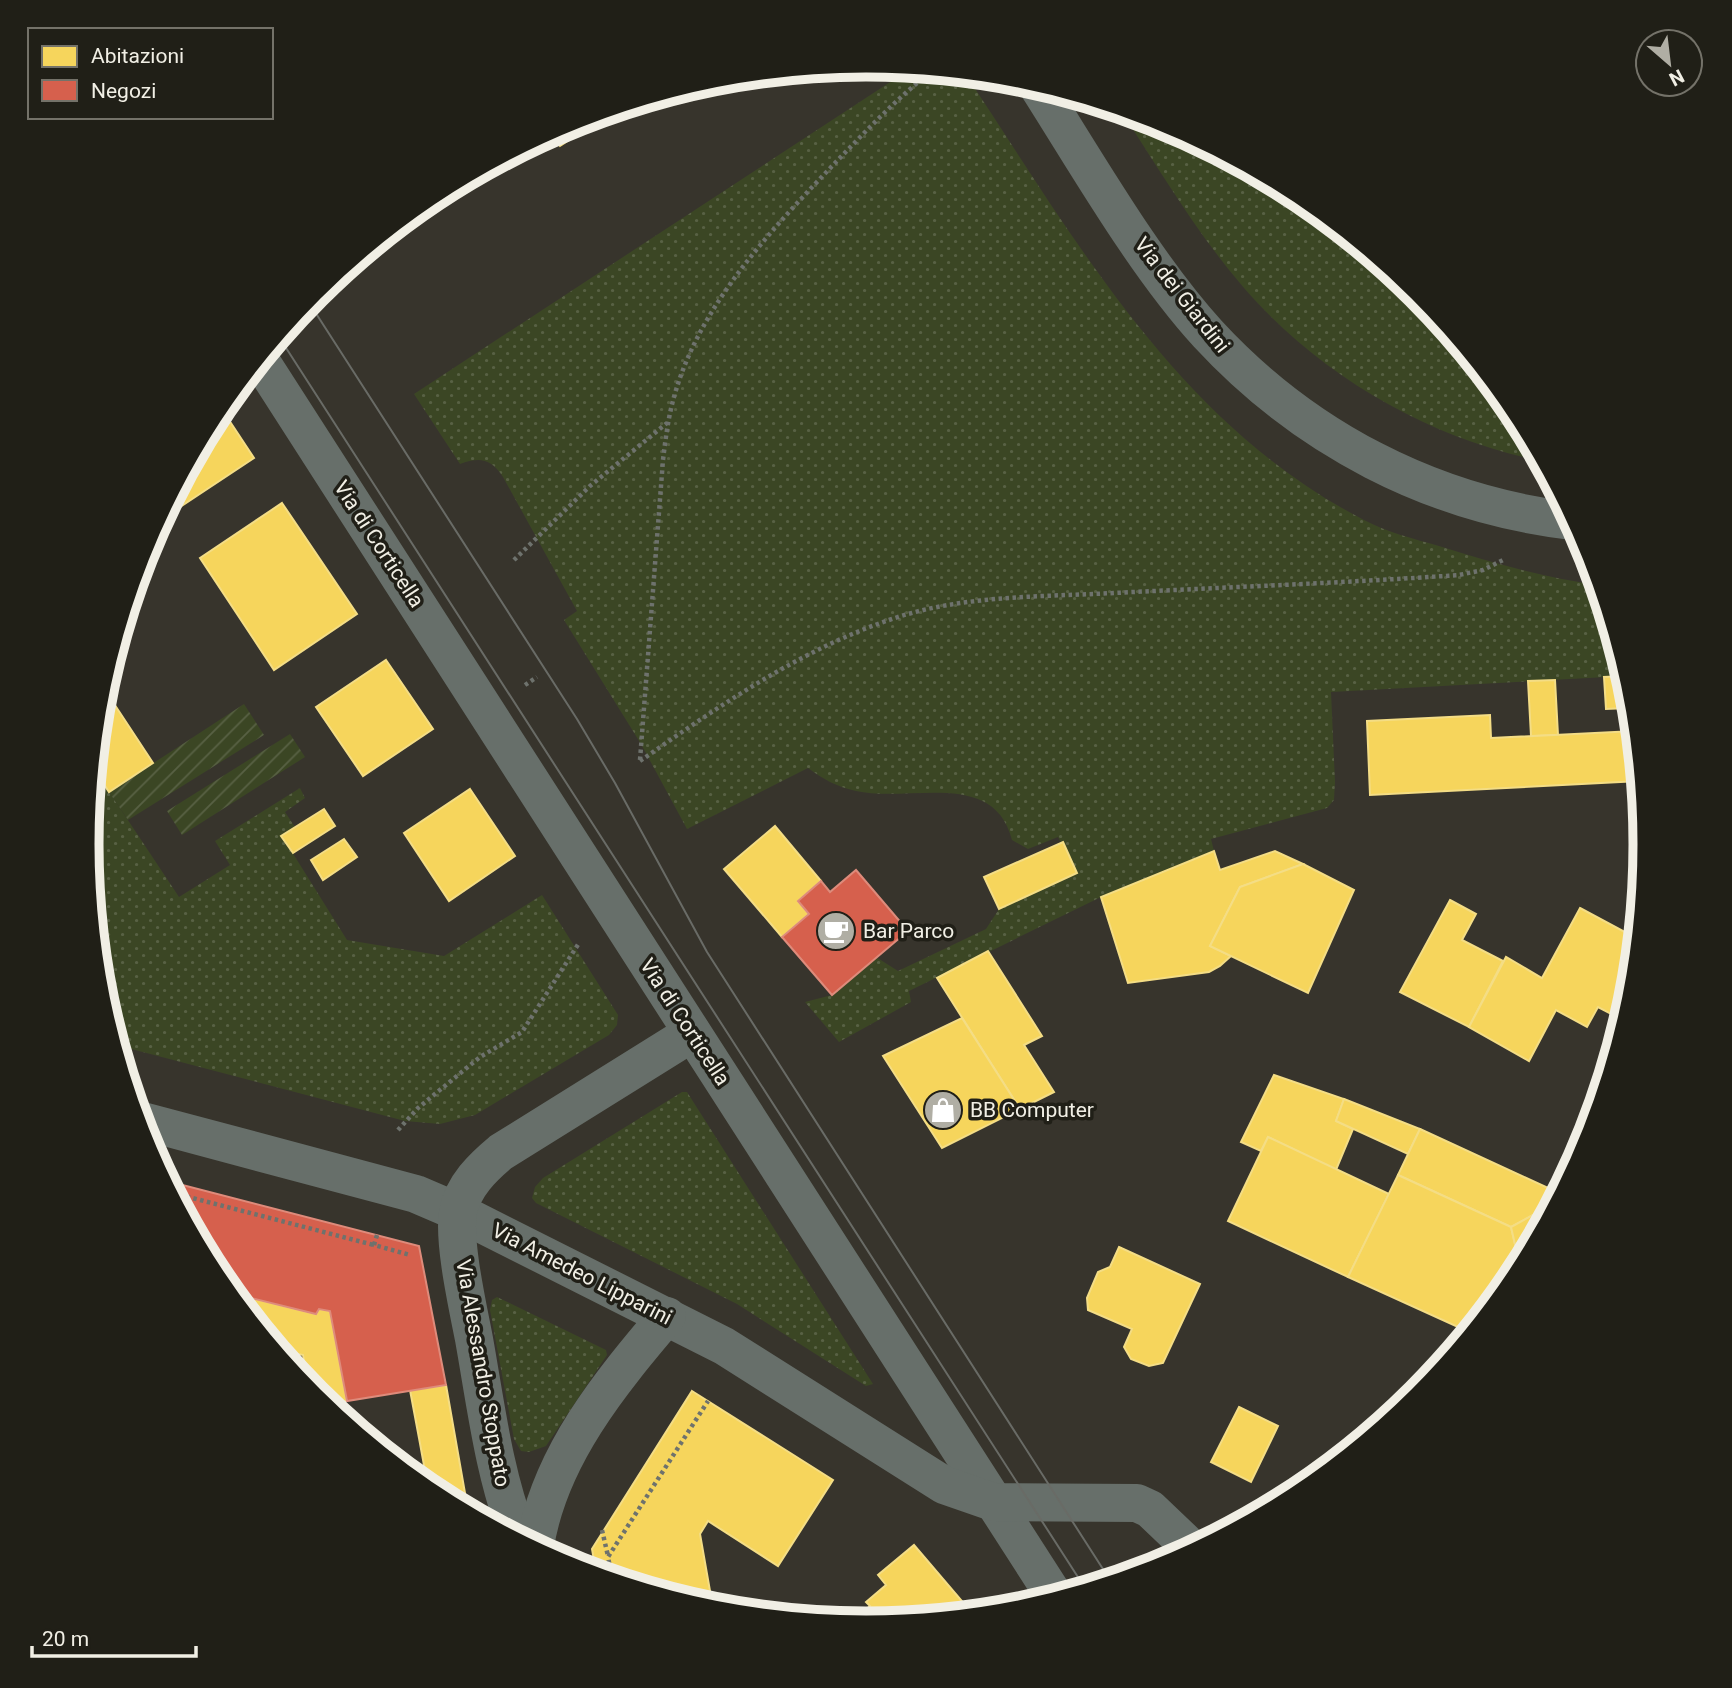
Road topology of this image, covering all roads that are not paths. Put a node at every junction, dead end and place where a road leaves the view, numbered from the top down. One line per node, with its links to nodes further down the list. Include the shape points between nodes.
1 (1046, 99): 3 (street, Via dei Giardini, via 1181,300 1207,332 1279,400 1367,459 1416,481 1474,501)
2 (265, 367): 4 (street, Via di Corticella)
3 (1560, 518)
4 (692, 1033): 6 (street, via 501,1152 475,1177); 8 (street, Via di Corticella)
5 (152, 1123): 6 (street, Via Amedeo Lipparini, via 392,1187)
6 (458, 1212): 7 (street, Via Amedeo Lipparini); 9 (street, Via Alessandro Stoppato, via 465,1296 497,1463)
7 (667, 1316): 8 (street, Via Amedeo Lipparini, via 742,1357 944,1485); 10 (street, via 591,1411 552,1485)
8 (993, 1502): 11 (street, via 1137,1503 1150,1509); 12 (street, Via di Corticella)
9 (515, 1526)
10 (538, 1537)
11 (1184, 1542)
12 (1049, 1588)

